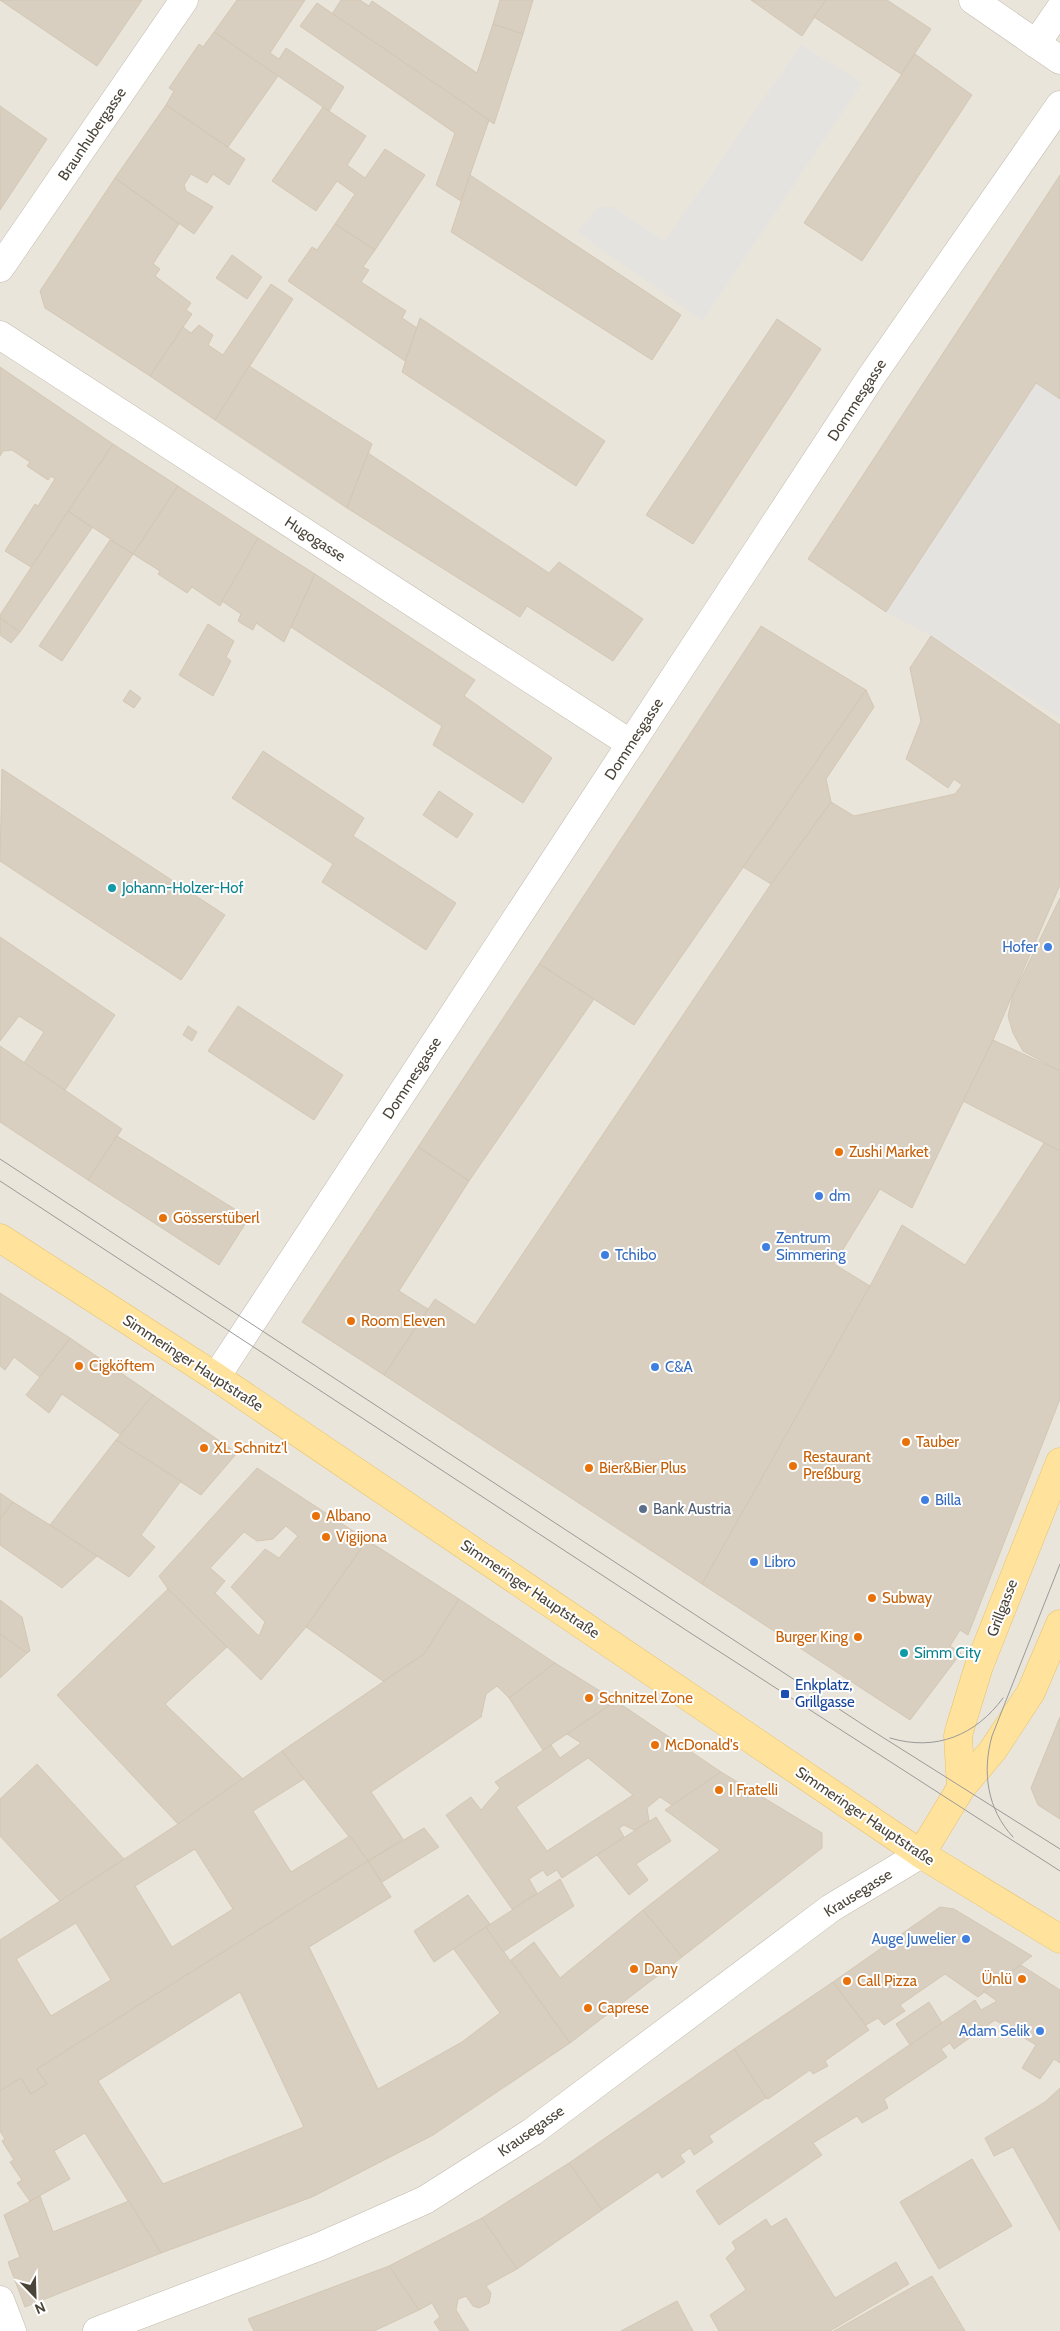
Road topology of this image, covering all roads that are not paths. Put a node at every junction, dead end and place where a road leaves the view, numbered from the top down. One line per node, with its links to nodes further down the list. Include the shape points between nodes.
1 (184, 0): 7 (street, Braunhubergasse)
2 (973, 0): 4 (street)
3 (1060, 10): 4 (street)
4 (1036, 44): 5 (street)
5 (1060, 60)
6 (1060, 105): 9 (street, Dommesgasse, via 871,377)
7 (0, 268)
8 (0, 335): 9 (street, Hugogasse)
9 (631, 744): 11 (street, Dommesgasse)
10 (0, 1238): 11 (main road, Simmeringer Hauptstraße)
11 (216, 1377): 15 (main road, Simmeringer Hauptstraße)
12 (1060, 1462): 14 (main road, Grillgasse, via 979,1666 960,1728)
13 (1060, 1624): 14 (main road, via 1031,1692 993,1750)
14 (961, 1788): 15 (main road)
15 (921, 1854): 16 (main road, Simmeringer Hauptstraße); 19 (street, Krausegasse, via 831,1908 532,2132 425,2200 321,2246)
16 (1060, 1939)
17 (0, 2300): 18 (street)
18 (12, 2331)
19 (97, 2331)

